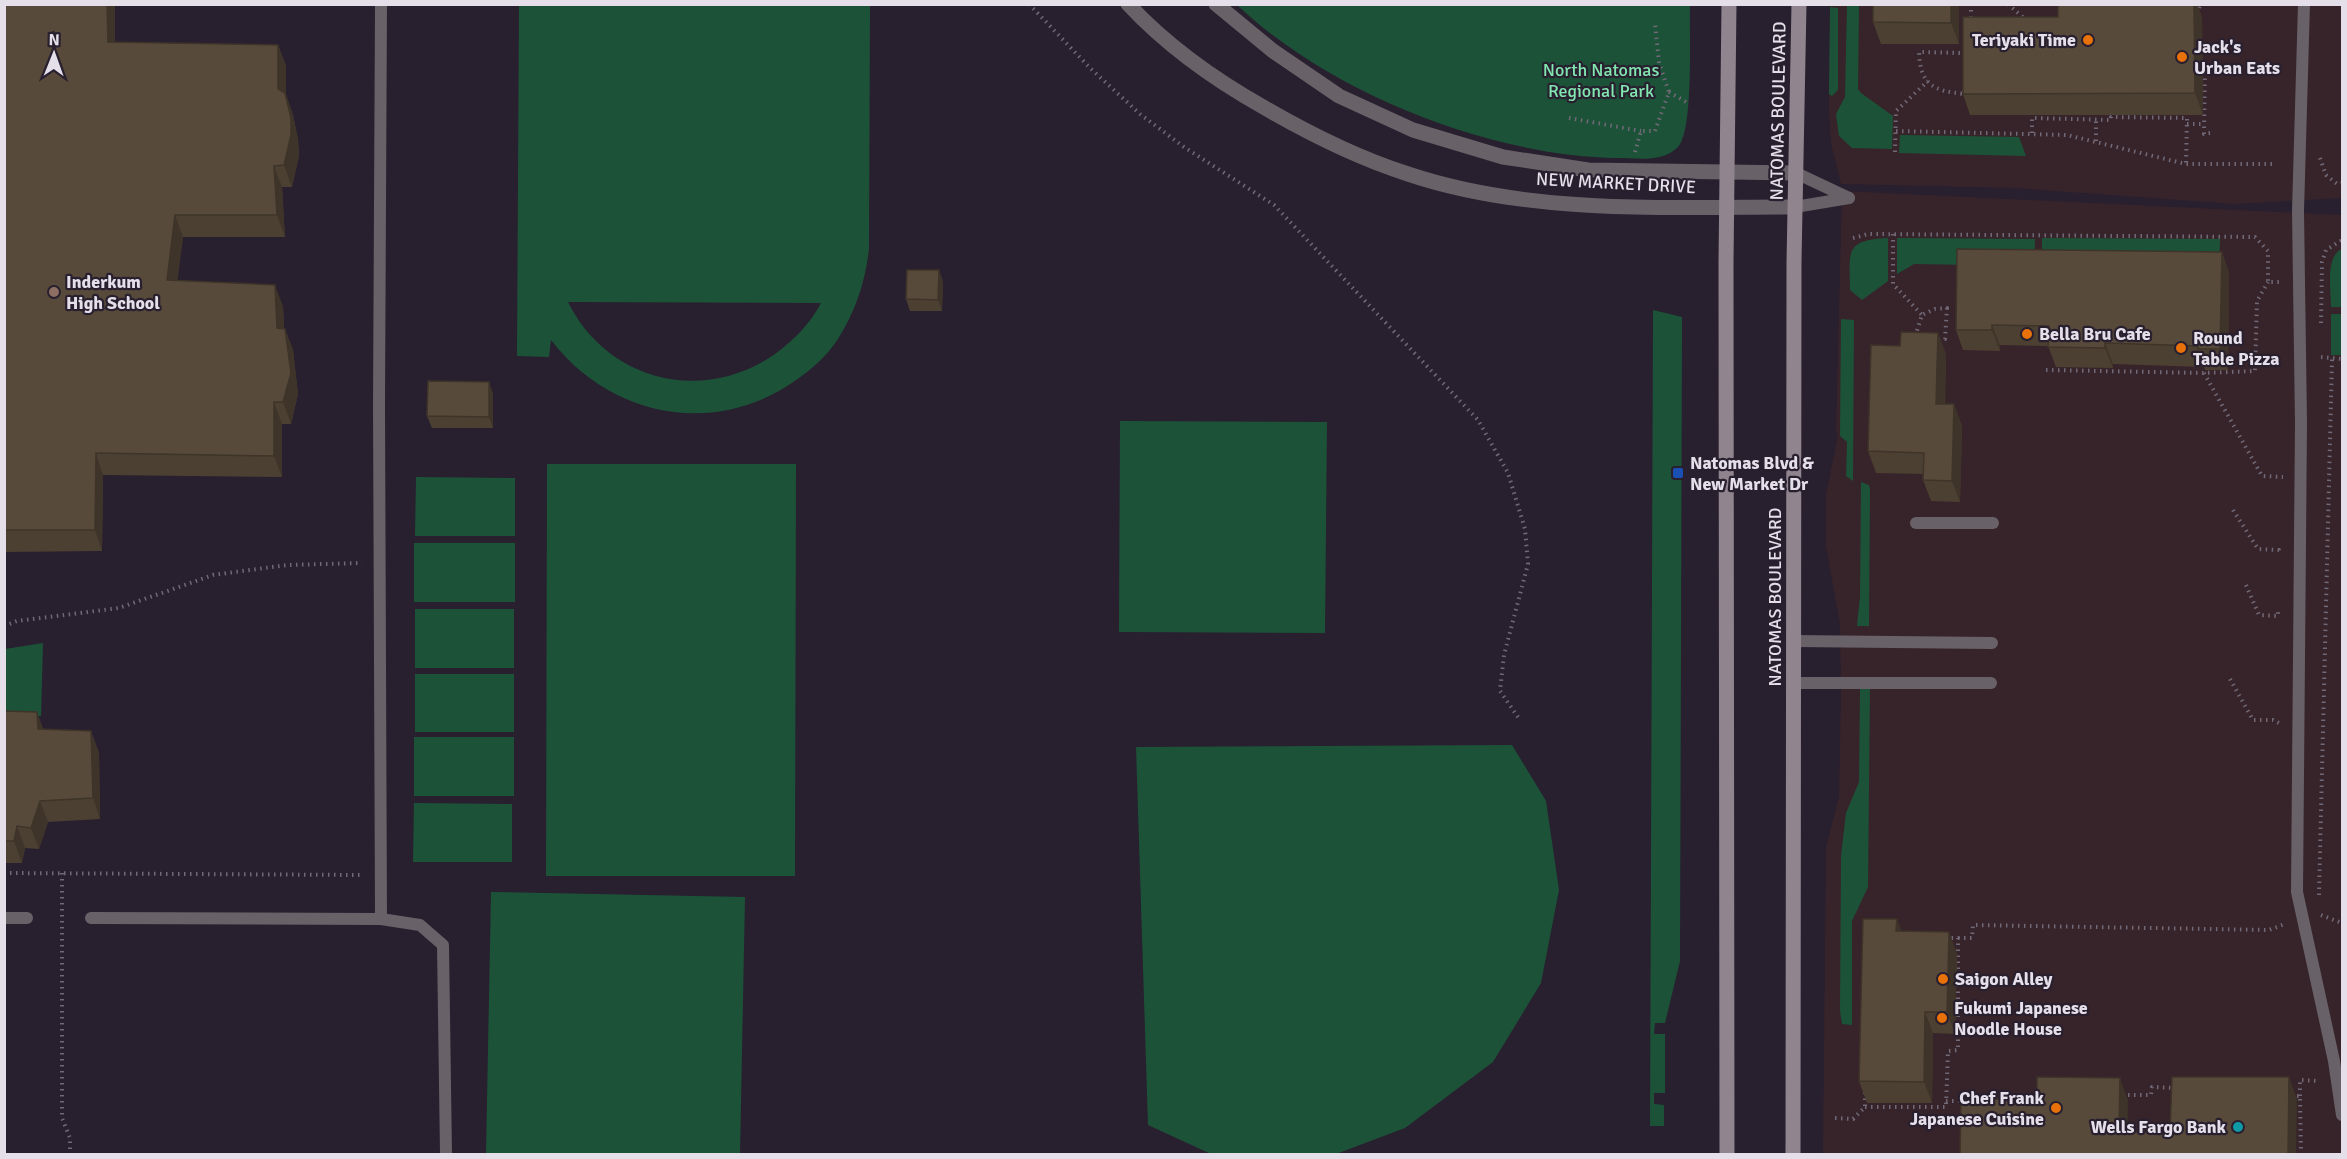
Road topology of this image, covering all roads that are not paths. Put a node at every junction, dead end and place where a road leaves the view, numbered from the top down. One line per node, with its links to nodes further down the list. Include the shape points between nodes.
1 (381, 4): 20 (lane)
2 (1128, 4): 9 (street, NEW MARKET DRIVE, via 1148,26 1224,85 1313,135 1409,174 1480,192 1580,205)
3 (1216, 4): 7 (street, NEW MARKET DRIVE, via 1273,51 1339,96 1413,130 1503,157 1588,170)
4 (1729, 4): 7 (main road)
5 (1799, 4): 8 (main road, NATOMAS BOULEVARD)
6 (2304, 4): 21 (lane, via 2298,164 2301,434 2297,892)
7 (1727, 171): 8 (street, NEW MARKET DRIVE); 9 (main road)
8 (1796, 174): 10 (main road, NATOMAS BOULEVARD); 10 (lane, via 1850,198)
9 (1727, 207): 10 (street, NEW MARKET DRIVE); 23 (main road)
10 (1795, 207): 13 (main road, NATOMAS BOULEVARD)
11 (1916, 523): 12 (lane)
12 (1993, 523)
13 (1794, 641): 14 (lane); 15 (main road, NATOMAS BOULEVARD)
14 (1992, 642)
15 (1794, 683): 16 (lane); 24 (main road, NATOMAS BOULEVARD)
16 (1991, 683)
17 (4, 918): 18 (lane)
18 (27, 918)
19 (91, 918): 20 (lane)
20 (381, 919): 22 (lane, via 420,925 443,945)
21 (2343, 1115)
22 (446, 1155)
23 (1726, 1155)
24 (1793, 1155)

